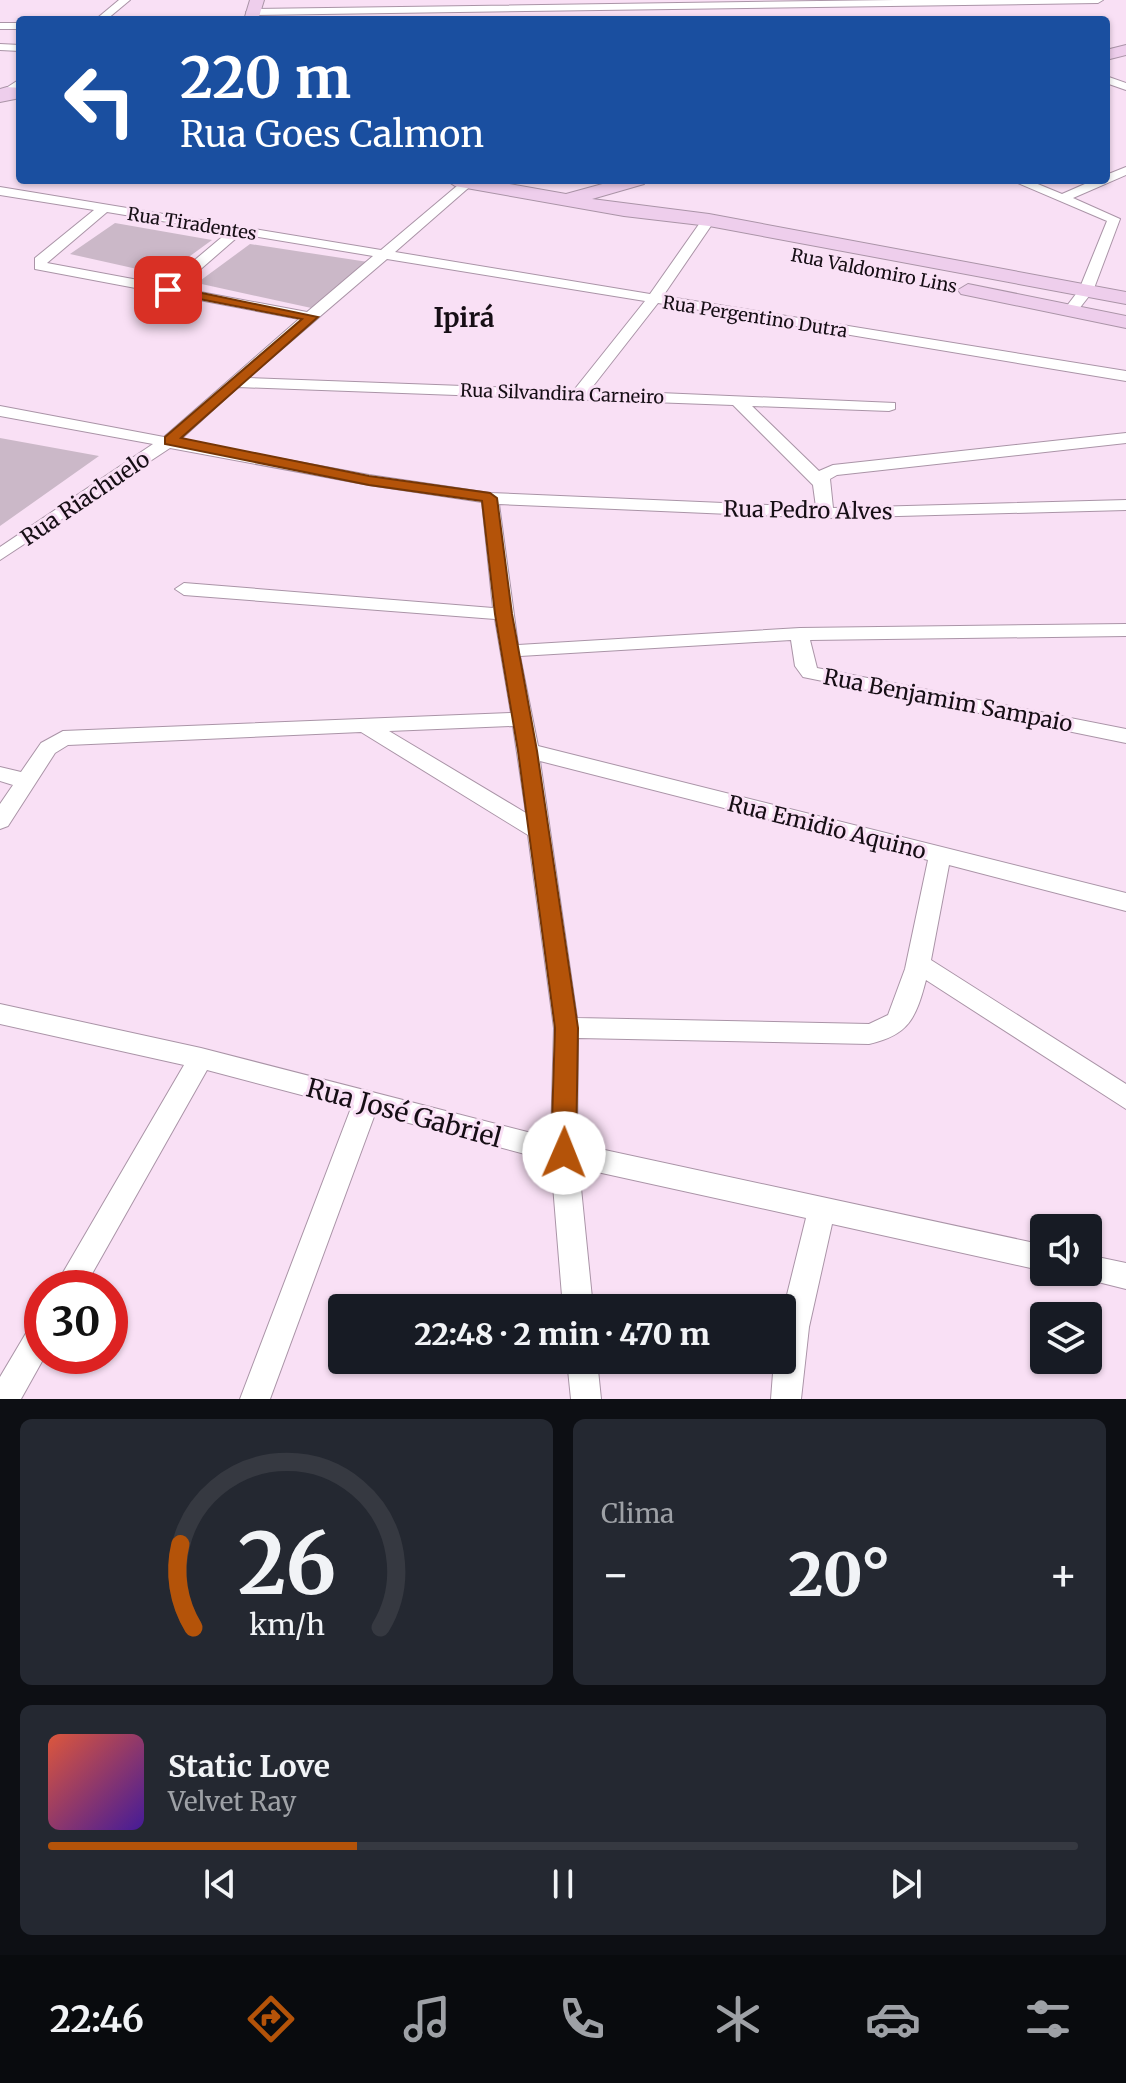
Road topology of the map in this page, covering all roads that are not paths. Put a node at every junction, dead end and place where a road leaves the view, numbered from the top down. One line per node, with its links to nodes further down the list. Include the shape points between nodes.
1 (125, 0): 11 (street)
2 (371, 0): 8 (street)
3 (1098, 0): 7 (street)
4 (765, 2): 6 (street); 7 (street)
5 (598, 3): 6 (street); 8 (street)
6 (704, 3)
7 (848, 4): 13 (street)
8 (358, 10): 10 (street)
9 (253, 11): 10 (street)
10 (327, 11): 12 (street)
11 (105, 16)
12 (321, 16)
13 (849, 16)
14 (460, 184): 25 (street, Rua Riachuelo)
15 (474, 184): 21 (street, Rua Valdomiro Lins)
16 (624, 184): 21 (street)
17 (1028, 184): 20 (street)
18 (1095, 184): 20 (street)
19 (2, 192): 22 (street, Rua Tiradentes)
20 (1064, 197): 27 (street, via 1114,221)
21 (567, 200): 23 (street, Rua Valdomiro Lins)
22 (103, 209): 24 (street, Rua Tiradentes); 26 (street, via 38,264)
23 (703, 227): 27 (street, Rua Valdomiro Lins); 29 (street); 30 (street, Rua Valdomiro Lins)
24 (237, 231): 25 (street, Rua Tiradentes); 26 (street)
25 (385, 254): 29 (street, Rua Pergentino Dutra); 31 (street, Rua Riachuelo)
26 (168, 290): 31 (street)
27 (1086, 291): 28 (street, Rua Valdomiro Lins); 30 (street)
28 (1126, 298)
29 (653, 300): 33 (street, Rua Pergentino Dutra); 35 (street)
30 (1070, 311): 32 (street, Rua Valdomiro Lins)
31 (312, 317): 34 (street, Rua Riachuelo)
32 (1126, 322)
33 (1126, 376)
34 (234, 382): 35 (street, Rua Silvandira Carneiro); 40 (street, Rua Riachuelo)
35 (579, 394): 36 (street, Rua Silvandira Carneiro)
36 (737, 400): 37 (street, Rua Silvandira Carneiro); 41 (street)
37 (889, 406)
38 (0, 411): 40 (street, Rua Pedro Alves)
39 (1126, 438): 41 (street, via 833,470 821,477)
40 (170, 440): 42 (street, Rua Pedro Alves); 45 (street, Rua Riachuelo)
41 (821, 483): 44 (street)
42 (490, 498): 44 (street, Rua Pedro Alves); 47 (street)
43 (1126, 505): 44 (street, Rua Pedro Alves)
44 (825, 513)
45 (0, 555)
46 (184, 589): 47 (street)
47 (503, 614): 50 (street)
48 (1126, 630): 49 (street)
49 (800, 634): 50 (street); 53 (street, Rua Benjamim Sampaio, via 810,673)
50 (511, 651): 51 (street)
51 (520, 719): 52 (street); 54 (street)
52 (364, 725): 56 (street, via 63,738 52,743); 58 (street)
53 (1126, 736)
54 (528, 751): 58 (street); 59 (street, Rua Emidio Aquino)
55 (0, 774): 56 (street)
56 (26, 781): 57 (street)
57 (0, 821)
58 (539, 831): 63 (street)
59 (940, 855): 60 (street, Rua Emidio Aquino); 61 (street)
60 (1126, 902)
61 (918, 963): 63 (street, via 901,1017 869,1034); 65 (street)
62 (0, 1014): 64 (street, Rua José Gabriel)
63 (566, 1028): 67 (street)
64 (201, 1058): 66 (street, Rua José Gabriel); 70 (street)
65 (1126, 1098)
66 (366, 1104): 67 (street, Rua José Gabriel); 77 (street)
67 (564, 1153): 68 (street, Rua José Gabriel); 73 (street)
68 (822, 1210): 69 (street, Rua José Gabriel); 79 (street, via 792,1331)
69 (1030, 1255)
70 (78, 1270)
71 (1102, 1271): 72 (street)
72 (1126, 1276)
73 (577, 1294)
74 (24, 1364): 76 (street)
75 (583, 1374): 78 (street)
76 (4, 1399)
77 (255, 1399)
78 (586, 1399)
79 (786, 1399)

